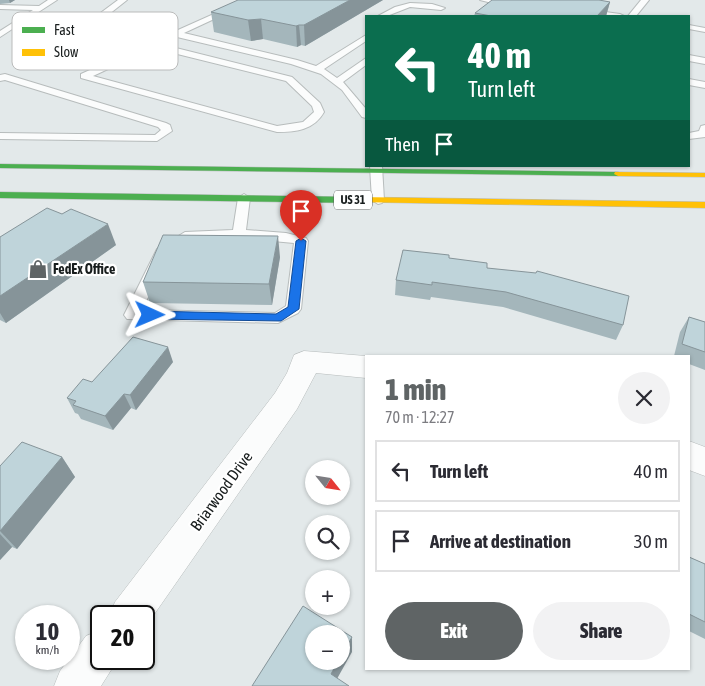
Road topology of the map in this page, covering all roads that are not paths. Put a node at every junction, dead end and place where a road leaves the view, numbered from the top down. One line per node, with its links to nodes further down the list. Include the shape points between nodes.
1 (53, 0): 8 (lane)
2 (123, 0): 11 (lane)
3 (251, 0): 20 (lane)
4 (484, 0): 6 (lane)
5 (645, 0): 16 (lane)
6 (497, 1): 12 (lane)
7 (0, 7): 8 (lane)
8 (42, 8): 10 (lane)
9 (578, 9): 15 (lane)
10 (36, 12)
11 (108, 12)
12 (484, 12)
13 (384, 15): 14 (lane, via 406,4 443,6)
14 (430, 15)
15 (614, 15)
16 (633, 15)
17 (12, 27): 22 (lane)
18 (690, 28): 19 (lane)
19 (705, 30)
20 (178, 33)
21 (178, 34): 29 (lane)
22 (0, 35)
23 (365, 38): 29 (lane)
24 (178, 50): 28 (lane, via 289,79 320,112 303,126 277,130 84,76)
25 (690, 58): 26 (lane)
26 (705, 61)
27 (365, 63): 31 (lane)
28 (97, 70)
29 (318, 70): 31 (lane)
30 (0, 78): 37 (lane, via 42,87 130,114 166,127 167,131 157,138)
31 (337, 82): 34 (lane)
32 (690, 82): 33 (lane)
33 (705, 85)
34 (364, 108)
35 (705, 128): 36 (lane, via 703,134)
36 (690, 136)
37 (2, 138)
38 (0, 166): 39 (main road, US 31)
39 (376, 168): 40 (main road, US 31); 43 (lane)
40 (705, 175)
41 (0, 195): 42 (main road, US 31)
42 (244, 198): 43 (main road, US 31); 45 (lane)
43 (378, 200): 44 (main road, US 31)
44 (705, 204)
45 (239, 234): 45 (lane, via 185,236 162,252 132,315 278,318 293,309 301,241)
46 (365, 367): 49 (street, Briarwood Drive, via 304,362 286,401)
47 (690, 455): 48 (street)
48 (705, 462)
49 (137, 605)
50 (90, 666): 51 (street)
51 (76, 686)

